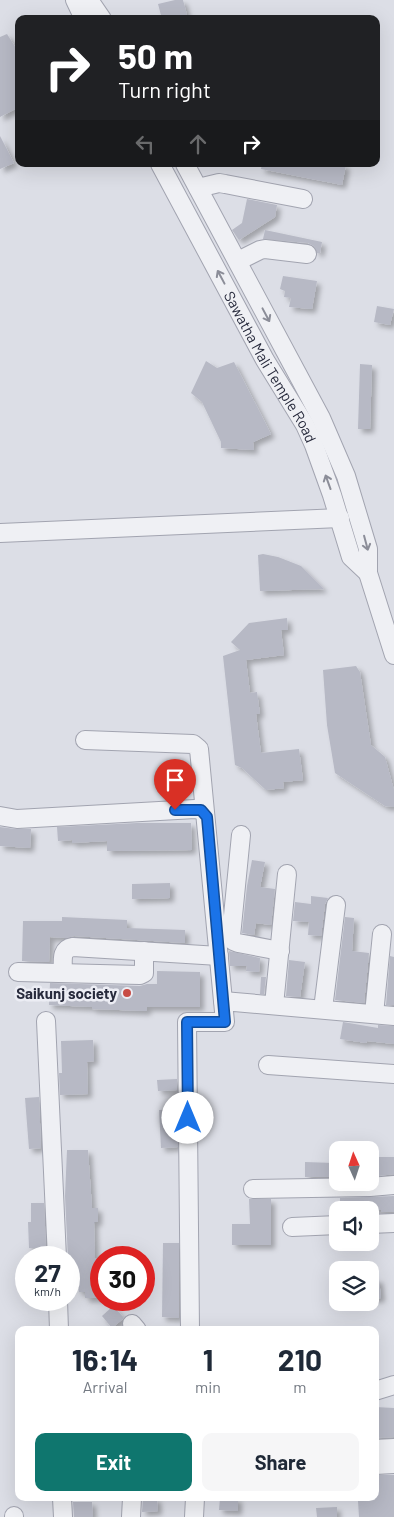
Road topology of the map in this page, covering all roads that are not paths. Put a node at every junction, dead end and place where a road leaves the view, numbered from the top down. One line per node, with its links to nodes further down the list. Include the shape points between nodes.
1 (75, 0): 3 (street)
2 (89, 0): 4 (street)
3 (82, 15)
4 (99, 15)
5 (162, 167): 11 (street, Sawatha Mali Temple Road, one-way to 5, via 304,425)
6 (187, 167): 7 (street, Sawatha Mali Temple Road)
7 (198, 188): 8 (street, via 219,183); 10 (street, Sawatha Mali Temple Road)
8 (303, 199)
9 (307, 254): 10 (street, via 265,249)
10 (238, 261): 13 (street, Sawatha Mali Temple Road, one-way to 13, via 321,418 346,476 368,549)
11 (340, 518): 12 (street); 13 (street, Sawatha Mali Temple Road, via 351,557)
12 (0, 533)
13 (368, 573): 14 (street, Sawatha Mali Temple Road)
14 (391, 635): 15 (street, Sawatha Mali Temple Road)
15 (394, 655)
16 (85, 740): 17 (street, via 197,745)
17 (204, 812): 18 (street, via 195,809 17,819); 25 (street)
18 (0, 816)
19 (241, 835): 24 (street, via 231,936 238,943)
20 (287, 874): 24 (street)
21 (336, 905): 30 (street)
22 (382, 934): 31 (street)
23 (144, 951): 25 (street); 27 (street, via 68,948 63,952); 27 (street, via 145,969 140,975)
24 (280, 951): 29 (street)
25 (219, 956): 28 (street)
26 (18, 972): 27 (street)
27 (63, 972)
28 (224, 1001): 29 (street); 45 (street, via 225,1022 187,1022)
29 (274, 1005): 30 (street)
30 (323, 1009): 31 (street)
31 (374, 1014): 32 (street)
32 (394, 1016)
33 (46, 1021): 42 (street)
34 (268, 1065): 35 (street)
35 (394, 1074)
36 (394, 1185): 37 (street)
37 (253, 1189)
38 (394, 1223): 39 (street)
39 (379, 1224)
40 (329, 1225): 41 (street)
41 (292, 1227)
42 (56, 1246)
43 (58, 1311): 44 (street)
44 (59, 1326)
45 (190, 1326)
46 (394, 1384): 47 (street)
47 (379, 1390)
48 (394, 1448): 49 (street)
49 (379, 1449)
50 (394, 1464): 51 (street)
51 (379, 1465)
52 (62, 1501): 55 (street)
53 (132, 1501): 56 (street)
54 (196, 1501): 57 (street)
55 (63, 1517)
56 (131, 1517)
57 (194, 1517)

